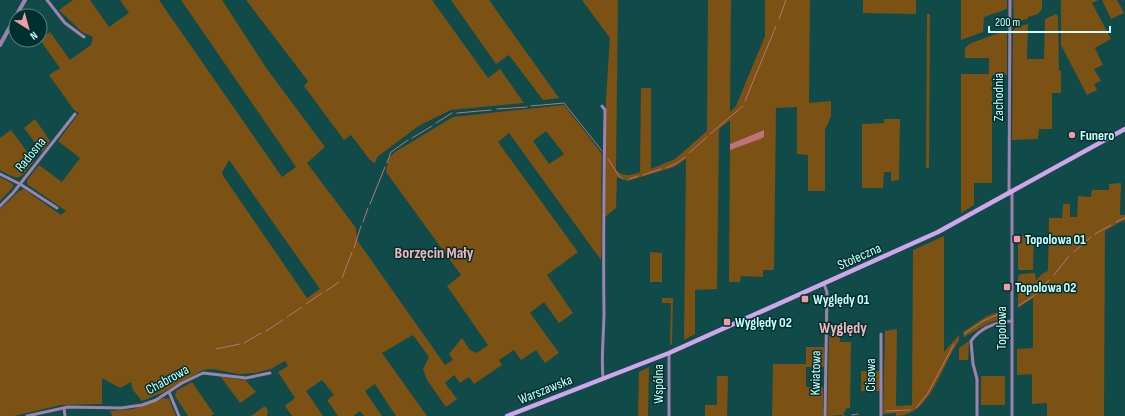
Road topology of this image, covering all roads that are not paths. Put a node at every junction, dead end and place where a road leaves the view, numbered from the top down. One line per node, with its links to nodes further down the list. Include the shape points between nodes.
1 (47, 0): 4 (street, via 65,23)
2 (1010, 0): 11 (street, Zachodnia)
3 (8, 30): 5 (street)
4 (84, 37)
5 (0, 45)
6 (602, 106): 19 (street, via 605,110)
7 (75, 114): 10 (street, Radosna)
8 (1125, 129): 11 (main road, Stołeczna)
9 (0, 174): 10 (street)
10 (20, 184): 12 (street, Radosna); 13 (street)
11 (1010, 193): 14 (main road, Stołeczna, via 938,232); 15 (street, Topolowa)
12 (0, 206)
13 (57, 208)
14 (824, 284): 17 (main road, Stołeczna); 28 (street, Kwiatowa, via 827,292)
15 (1012, 321): 30 (street, via 997,323 984,329 971,341 977,379); 31 (street, Topolowa)
16 (881, 334): 29 (street, Cisowa)
17 (669, 353): 19 (main road, Stołeczna); 27 (street, Wspólna)
18 (270, 373): 21 (street, Chabrowa, via 246,378 203,373)
19 (603, 378): 20 (main road, Stołeczna)
20 (591, 383): 26 (main road, Warszawska)
21 (169, 392): 22 (street, Chabrowa, via 156,400 131,407); 25 (street)
22 (64, 408): 23 (street, Chabrowa); 24 (street)
23 (27, 416)
24 (65, 416)
25 (179, 416)
26 (507, 416)
27 (669, 416)
28 (825, 416)
29 (881, 416)
30 (976, 416)
31 (1012, 416)

